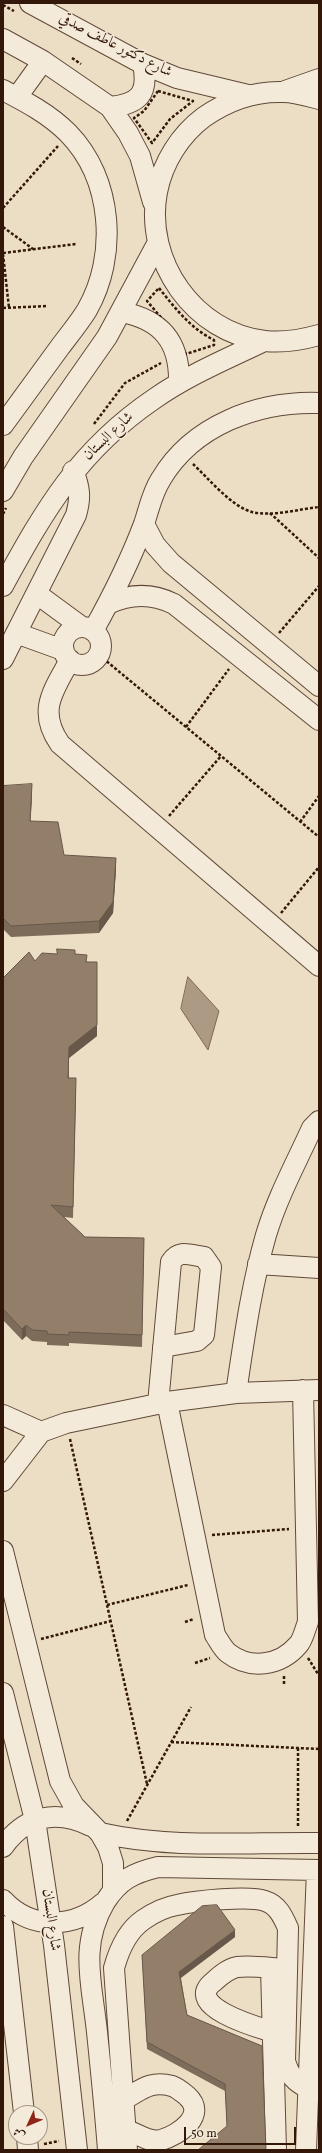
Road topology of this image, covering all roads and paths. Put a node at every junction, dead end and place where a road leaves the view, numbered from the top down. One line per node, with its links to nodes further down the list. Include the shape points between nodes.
1 (30, 3): 2 (street, شارع دكتور عاطف صدقي)
2 (53, 11): 5 (street, شارع دكتور عاطف صدقي)
3 (3, 39): 4 (street)
4 (43, 60): 8 (street); 11 (street)
5 (144, 64): 9 (street, شارع دكتور عاطف صدقي, via 177,78); 11 (street, via 146,80 140,95 127,105)
6 (319, 79): 7 (street)
7 (284, 92): 9 (street); 10 (street)
8 (10, 93): 12 (street, via 45,113)
9 (248, 95): 15 (street, via 212,111 193,125 174,149 160,177)
10 (319, 99)
11 (110, 107): 15 (street, via 140,156)
12 (68, 134): 14 (path); 28 (street, via 87,159 100,188 107,219 106,252 100,282 86,310)
13 (152, 143): 13 (path, via 134,118 144,111 158,91 193,101 170,119)
14 (3, 208)
15 (154, 208): 18 (street)
16 (3, 227): 19 (path)
17 (76, 244): 19 (path)
18 (157, 244): 24 (street); 26 (street, via 172,280 196,309 228,330)
19 (34, 249): 20 (path)
20 (3, 253): 23 (path)
21 (48, 306): 23 (path)
22 (3, 308): 23 (path)
23 (9, 308)
24 (122, 312): 29 (street, via 154,323 166,335 177,355); 30 (street)
25 (319, 335): 26 (street, via 292,341)
26 (264, 341): 29 (street, شارع البستان)
27 (165, 361): 33 (path, via 125,383)
28 (48, 364): 30 (street); 32 (street)
29 (179, 383): 35 (street, شارع البستان, via 128,417 99,443)
30 (74, 384): 36 (street, via 23,457)
31 (319, 403): 34 (street, via 298,402 264,408 231,419 210,430)
32 (3, 425)
33 (93, 425)
34 (181, 453): 38 (path, via 236,504 252,512); 40 (street, via 160,480 150,501)
35 (73, 472): 42 (street, شارع البستان, via 49,505); 44 (street, via 79,486 80,500 76,515)
36 (7, 497): 39 (path)
37 (319, 507): 38 (path)
38 (270, 513): 41 (path)
39 (3, 514)
40 (144, 524): 45 (street); 48 (street, via 155,545 170,563)
41 (319, 558)
42 (3, 586)
43 (319, 586): 48 (path)
44 (37, 594): 46 (street); 47 (street)
45 (108, 604): 46 (street); 51 (street, via 130,596 164,599 174,604)
46 (87, 629): 49 (street, via 74,629 68,634 64,641); 50 (street, via 101,644)
47 (16, 633): 49 (street); 52 (street)
48 (269, 645): 53 (street)
49 (66, 655): 50 (street, via 77,664 93,661); 59 (street, via 50,698 48,717 53,734 60,744)
50 (99, 655): 55 (path)
51 (239, 656): 54 (street); 55 (path)
52 (3, 659)
53 (319, 686)
54 (315, 709)
55 (186, 727): 56 (path)
56 (221, 756): 58 (path); 59 (path)
57 (319, 796): 58 (path)
58 (300, 822): 60 (path)
59 (159, 829): 62 (street)
60 (319, 837)
61 (319, 867): 62 (path)
62 (272, 924): 63 (street)
63 (319, 966)
64 (319, 1121): 65 (street, via 312,1128 278,1203)
65 (258, 1264): 66 (street); 69 (street)
66 (319, 1268)
67 (163, 1347): 70 (street)
68 (311, 1390): 69 (street); 75 (street)
69 (236, 1393): 70 (street)
70 (162, 1403): 72 (street); 76 (street)
71 (3, 1415): 73 (street)
72 (66, 1423): 73 (street); 79 (path)
73 (41, 1432): 74 (street)
74 (3, 1481)
75 (307, 1528): 76 (path); 76 (street, via 308,1622 300,1644 284,1658 262,1665 240,1661 227,1652 215,1635)
76 (194, 1536)
77 (3, 1551): 81 (street)
78 (192, 1584): 79 (path)
79 (107, 1605): 80 (path)
80 (111, 1621): 81 (path); 87 (path)
81 (26, 1643): 89 (street, via 60,1781 74,1806)
82 (3, 1693): 88 (street, شارع البستان)
83 (191, 1706): 84 (path)
84 (171, 1742): 85 (path); 87 (path)
85 (298, 1748): 86 (path); 91 (path)
86 (319, 1749)
87 (147, 1784): 89 (path)
88 (35, 1820): 89 (street, via 65,1817 79,1820); 93 (street, via 11,1836); 98 (street, شارع البستان)
89 (104, 1833): 90 (street); 96 (street, via 113,1862)
90 (138, 1841): 91 (street); 95 (street, via 134,1853)
91 (299, 1842): 92 (street)
92 (319, 1843)
93 (3, 1847)
94 (318, 1870): 95 (street, via 175,1866); 105 (street)
95 (142, 1871): 96 (street, via 129,1877)
96 (110, 1894): 98 (street, via 84,1917 68,1922); 102 (street, via 95,1919 89,1944)
97 (3, 1900): 98 (street, via 22,1916)
98 (50, 1923): 103 (street, شارع البستان)
99 (3, 1926): 107 (street)
100 (114, 1968): 101 (street, via 119,1950 129,1934 142,1920 159,1910 177,1905 248,1898 266,1901 281,1912 288,1928); 102 (street); 106 (street)
101 (279, 1969): 104 (street); 104 (street, via 237,1967 220,1976 209,1985 207,1991 207,1998 212,2006 246,2024); 105 (street, via 285,2061 288,2073)
102 (89, 1970): 103 (street); 106 (street)
103 (57, 1973): 109 (street, شارع البستان)
104 (273, 2032): 113 (street)
105 (308, 2088): 114 (street)
106 (114, 2102): 108 (street); 108 (street, via 148,2085 172,2086 192,2100 196,2109 188,2125 160,2140 143,2138)
107 (23, 2105)
108 (116, 2129): 111 (street); 112 (street)
109 (76, 2142): 110 (path, via 65,2140)
110 (48, 2144)
111 (108, 2150)
112 (126, 2150)
113 (276, 2150)
114 (306, 2150)

